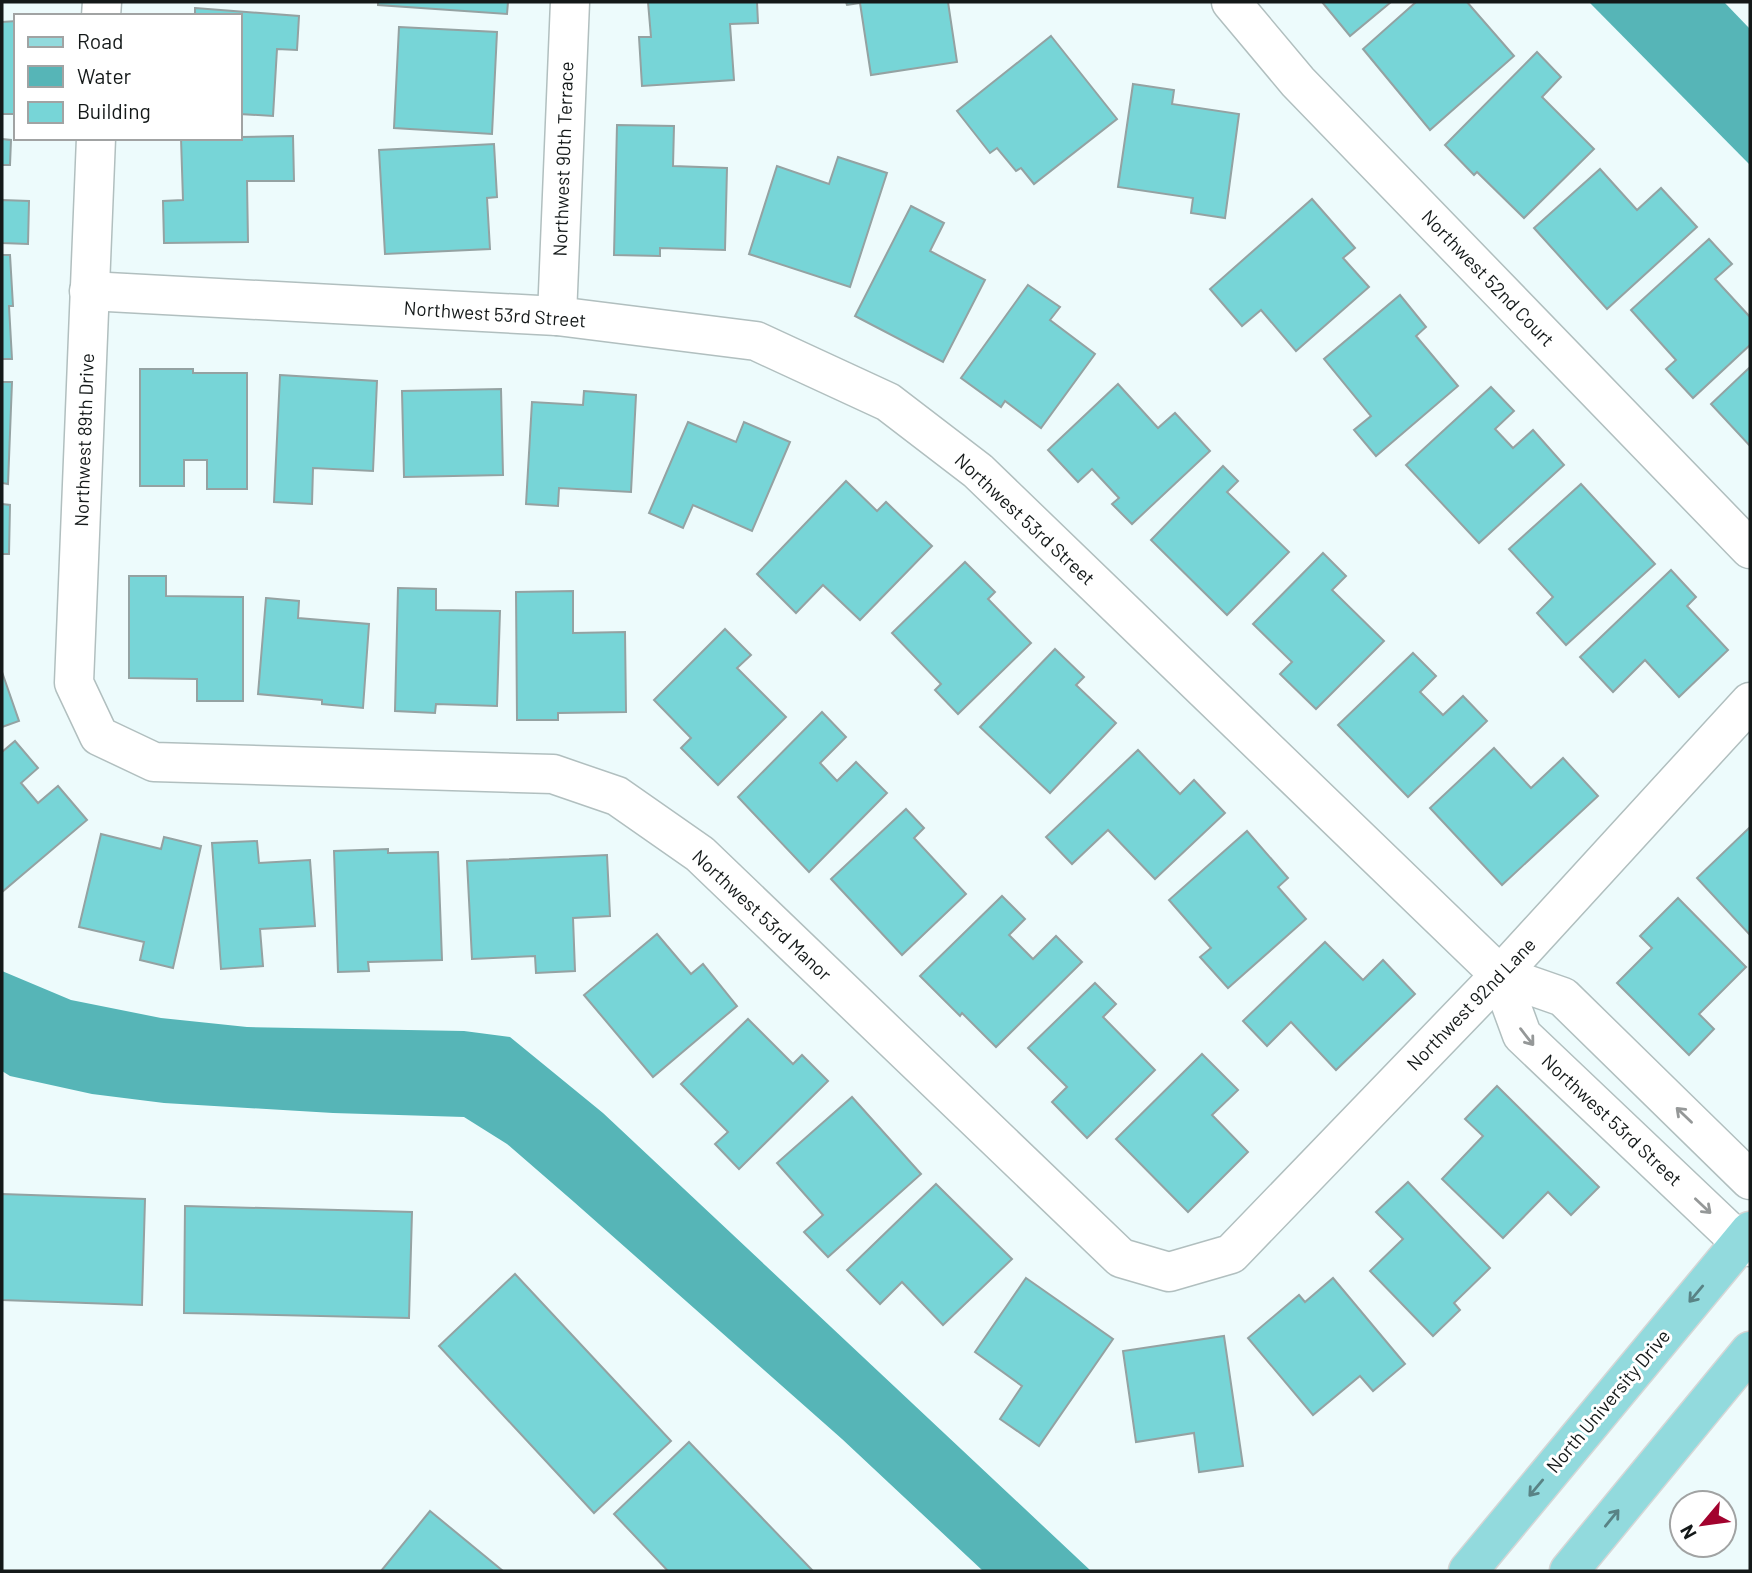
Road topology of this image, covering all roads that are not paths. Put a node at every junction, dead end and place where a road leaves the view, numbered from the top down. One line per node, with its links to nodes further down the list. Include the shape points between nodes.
1 (570, 2): 5 (street, Northwest 90th Terrace)
2 (1231, 2): 6 (street, Northwest 52nd Court, via 1298,82)
3 (96, 140): 4 (street, Northwest 89th Drive)
4 (89, 291): 5 (street, Northwest 53rd Street); 8 (street, Northwest 89th Drive, via 74,682)
5 (557, 316): 9 (street, Northwest 53rd Street, via 756,341 888,402 978,471)
6 (1750, 549)
7 (1750, 702): 9 (street, Northwest 92nd Lane)
8 (99, 736): 14 (street, Northwest 53rd Manor, via 155,762 553,774 617,796 700,854 1121,1258)
9 (1500, 975): 10 (street, Northwest 53rd Street, via 1563,997); 11 (street, Northwest 53rd Street, one-way to 11, via 1522,1035); 14 (street, Northwest 92nd Lane, via 1231,1254)
10 (1635, 1068): 11 (street); 12 (street, Northwest 53rd Street, one-way to 10)
11 (1600, 1108): 13 (street, Northwest 53rd Street, one-way to 13)
12 (1750, 1180)
13 (1747, 1240): 16 (main road, North University Drive, one-way to 16)
14 (1169, 1272)
15 (1750, 1351): 17 (main road, one-way to 15)
16 (1468, 1571)
17 (1569, 1571)

